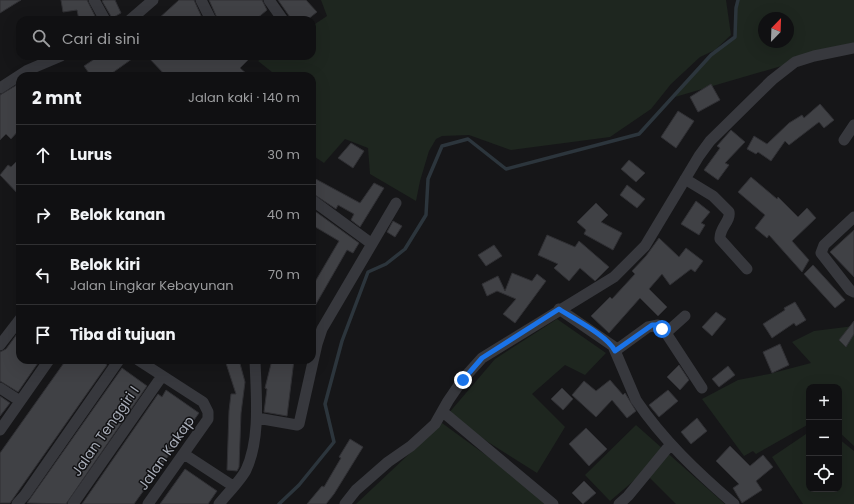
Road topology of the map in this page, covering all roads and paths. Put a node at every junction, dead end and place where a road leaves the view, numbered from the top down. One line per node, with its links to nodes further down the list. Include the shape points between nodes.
1 (94, 0): 5 (street)
2 (153, 0): 6 (street)
3 (201, 0): 7 (street)
4 (268, 0): 8 (street)
5 (103, 16)
6 (135, 16)
7 (209, 16)
8 (280, 16)
9 (854, 48): 16 (street, via 795,62 772,80 710,141)
10 (52, 60): 11 (street)
11 (25, 72)
12 (16, 78): 13 (street)
13 (0, 88)
14 (854, 125): 15 (street)
15 (844, 140)
16 (685, 179): 21 (street, via 713,196 729,212 730,216 720,232 720,239); 23 (street, via 645,246 629,263 614,277)
17 (316, 203): 20 (street)
18 (396, 203): 20 (street)
19 (854, 217): 22 (street, via 824,245 821,253)
20 (372, 244): 28 (street, via 322,329)
21 (748, 269)
22 (854, 292)
23 (559, 309): 29 (street, via 603,338); 39 (street, via 482,358 463,380)
24 (685, 316): 26 (street)
25 (16, 324): 27 (street)
26 (666, 333): 29 (street, via 658,325 652,325); 37 (street)
27 (0, 345)
28 (316, 348)
29 (615, 351): 42 (street, via 636,400)
30 (46, 364): 38 (street)
31 (116, 364): 45 (street)
32 (144, 364): 35 (street, Jalan Kakap)
33 (255, 364): 40 (street)
34 (312, 364): 40 (street, via 299,424)
35 (162, 376): 43 (street, Jalan Kakap, via 203,402 208,412 208,419); 46 (street, Jalan Tenggiri I)
36 (0, 388): 38 (street)
37 (702, 388)
38 (20, 401): 41 (street)
39 (442, 412): 49 (street, via 435,424 356,490); 50 (street)
40 (257, 418): 44 (street, via 246,471)
41 (0, 430)
42 (670, 445): 51 (street); 52 (street)
43 (184, 454): 44 (street); 47 (street, Jalan Kakap)
44 (233, 486): 48 (street)
45 (17, 504)
46 (73, 504)
47 (148, 504)
48 (220, 504)
49 (344, 504)
50 (553, 504)
51 (619, 504)
52 (734, 504)

